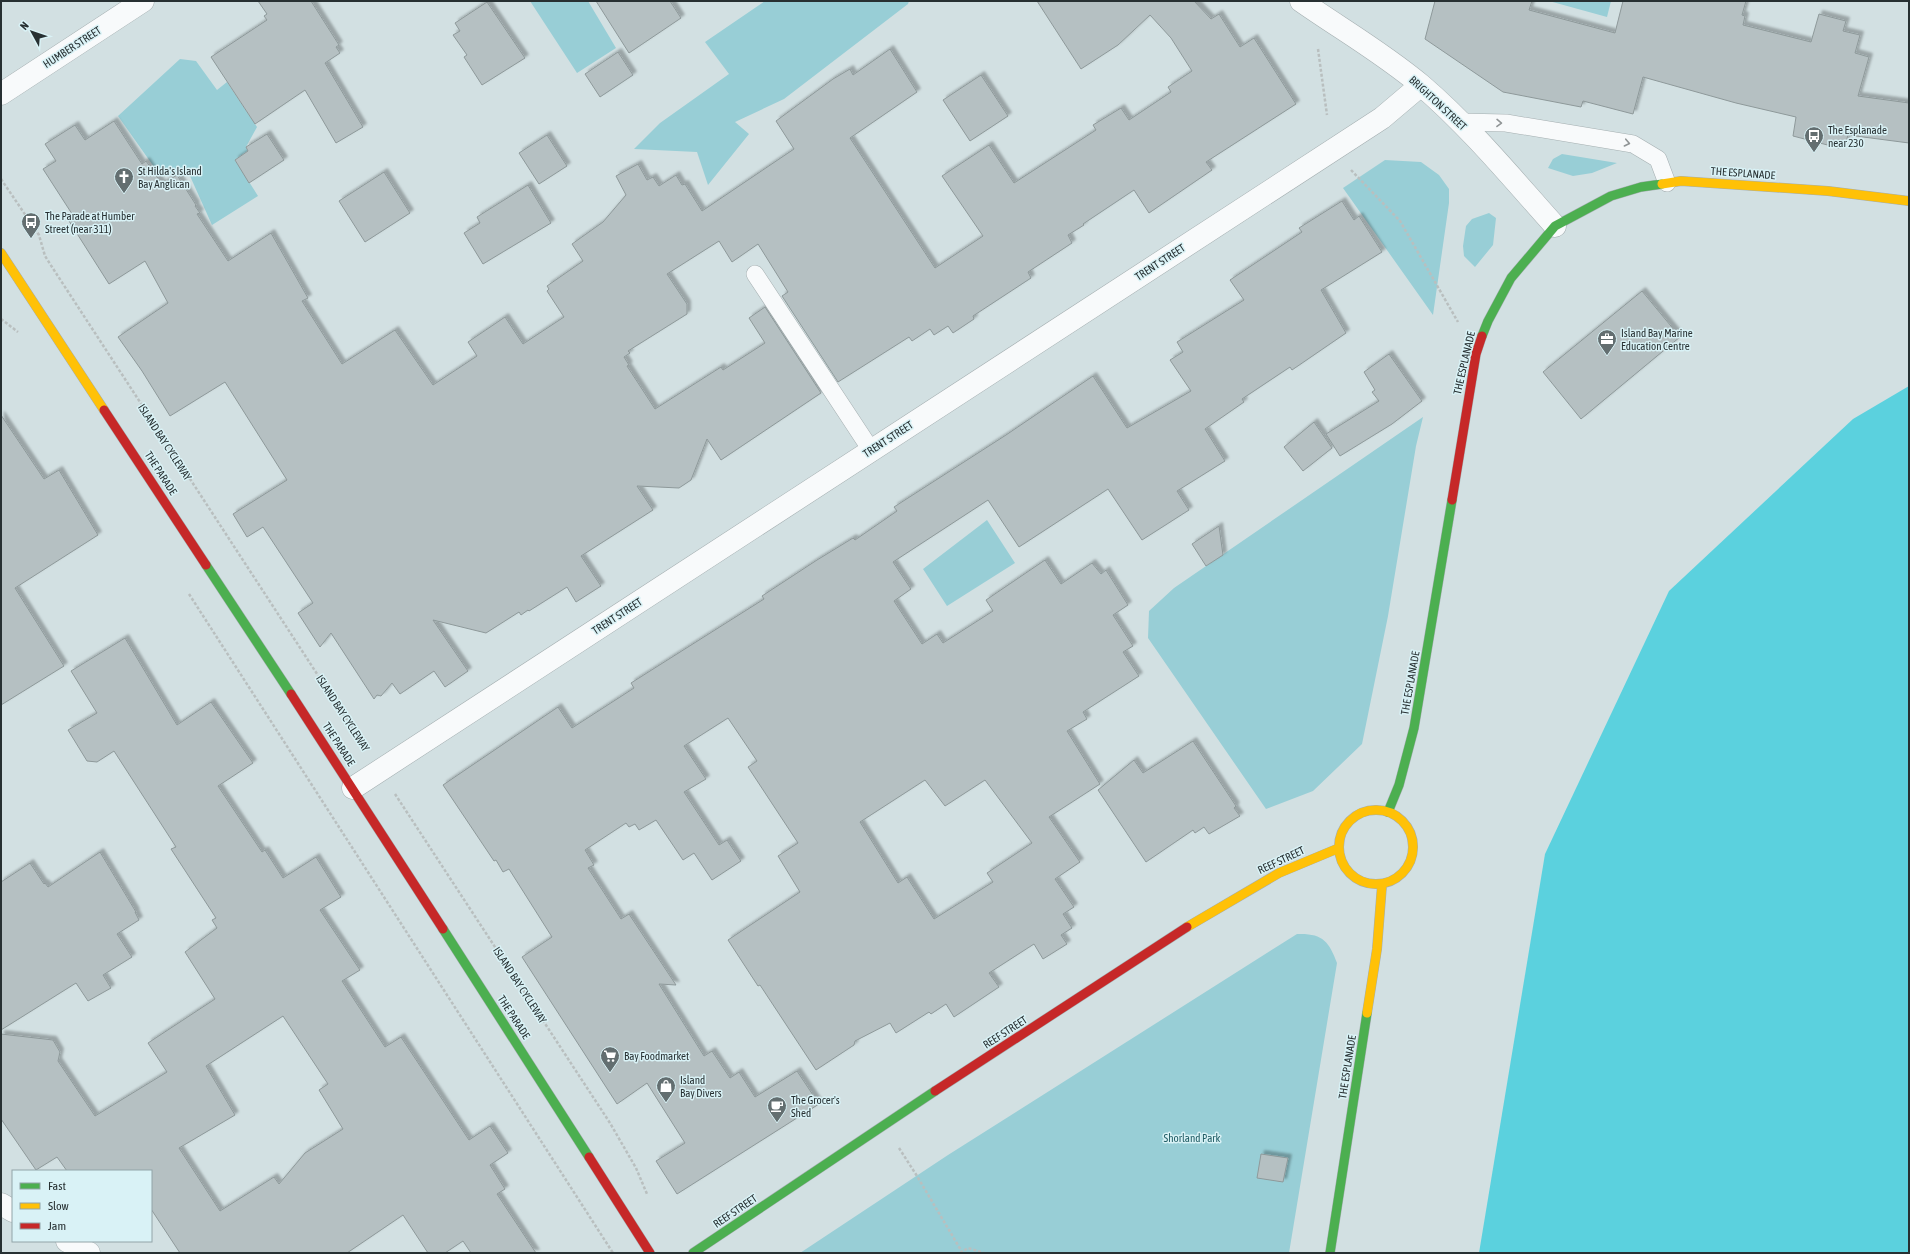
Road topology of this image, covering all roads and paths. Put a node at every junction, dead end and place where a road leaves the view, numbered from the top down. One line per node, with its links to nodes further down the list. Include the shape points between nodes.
1 (143, 1): 5 (street, HUMBER STREET)
2 (1301, 1): 4 (street, BRIGHTON STREET, via 1381,54)
3 (1318, 49): 6 (path)
4 (1421, 85): 7 (street, BRIGHTON STREET); 8 (street, TRENT STREET, via 1382,118)
5 (1, 94)
6 (1327, 115)
7 (1460, 122): 10 (lane, one-way to 10, via 1506,123 1633,144 1658,159); 12 (street, BRIGHTON STREET)
8 (1332, 149): 17 (path, via 1400,221); 18 (street, TRENT STREET)
9 (1, 179): 20 (path, ISLAND BAY CYCLEWAY, via 39,235 43,252 52,267)
10 (1667, 183): 11 (main road, THE ESPLANADE, via 1681,181 1828,190); 12 (main road, THE ESPLANADE, via 1611,196)
11 (1909, 201)
12 (1555, 226): 17 (main road, THE ESPLANADE, via 1511,278 1488,321)
13 (1, 253): 21 (main road, THE PARADE)
14 (755, 274): 18 (lane)
15 (1, 319): 16 (path)
16 (22, 336)
17 (1476, 354): 22 (main road, THE ESPLANADE, via 1414,728 1399,785)
18 (871, 450): 20 (street, TRENT STREET)
19 (185, 588): 32 (path)
20 (380, 771): 21 (street, TRENT STREET); 26 (path, ISLAND BAY CYCLEWAY, via 610,1123)
21 (353, 788): 33 (main road, THE PARADE)
22 (1388, 812): 23 (main road, via 1372,810 1356,816 1342,832); 24 (main road, via 1406,824 1412,836 1414,851 1401,876)
23 (1339, 848): 24 (main road, via 1343,865 1351,875 1365,883); 25 (main road, REEF STREET, via 1279,873 1220,907)
24 (1382, 885): 36 (main road, THE ESPLANADE, via 1377,949)
25 (884, 1125): 30 (path); 34 (main road, REEF STREET)
26 (648, 1195)
27 (1, 1204): 28 (street)
28 (12, 1210)
29 (69, 1242): 31 (street)
30 (961, 1252): 35 (path, via 968,1248)
31 (89, 1253)
32 (613, 1253)
33 (650, 1253)
34 (693, 1253)
35 (984, 1253)
36 (1330, 1253)

